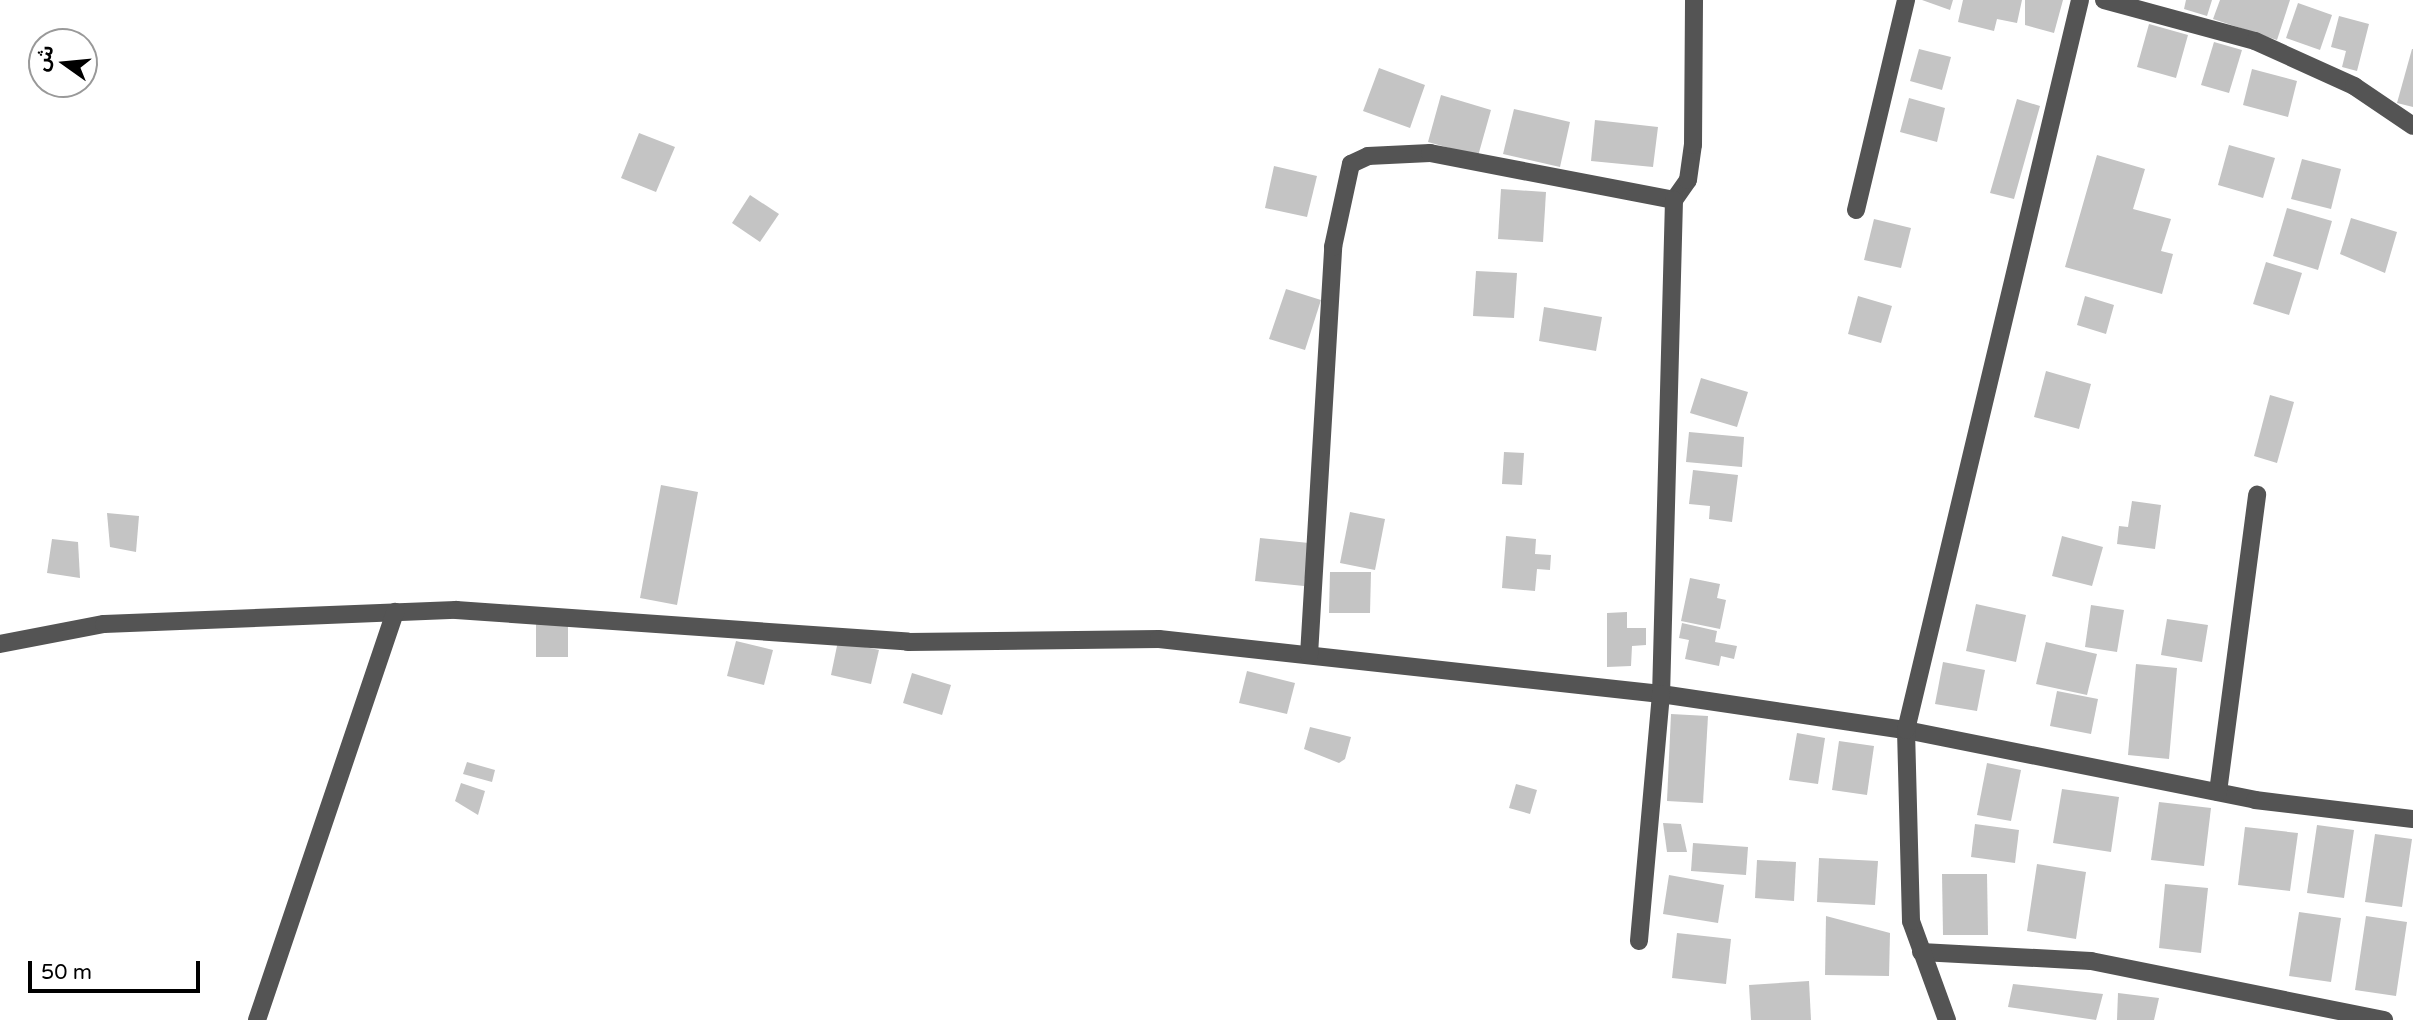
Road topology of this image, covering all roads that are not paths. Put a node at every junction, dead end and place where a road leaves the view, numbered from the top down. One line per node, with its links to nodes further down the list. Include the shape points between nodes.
1 (1694, 0): 6 (street, via 1693,145 1688,180)
2 (1906, 0): 7 (street)
3 (2080, 0): 13 (street)
4 (2104, 0): 5 (street, via 2255,41 2354,86)
5 (2413, 126)
6 (1674, 201): 11 (street, via 1430,153 1368,156 1350,164 1333,247); 12 (street)
7 (1856, 210)
8 (2257, 495): 14 (street)
9 (395, 612): 10 (street, via 104,624); 11 (street, via 457,610 908,642 1159,639); 18 (street)
10 (0, 644)
11 (1309, 655): 12 (street)
12 (1661, 694): 13 (street); 16 (street)
13 (1906, 730): 14 (street); 17 (street, via 1907,865 1911,921)
14 (2218, 792): 15 (street)
15 (2413, 819)
16 (1639, 941)
17 (1921, 952): 19 (street); 20 (street, via 2091,961)
18 (257, 1020)
19 (1947, 1020)
20 (2384, 1020)

